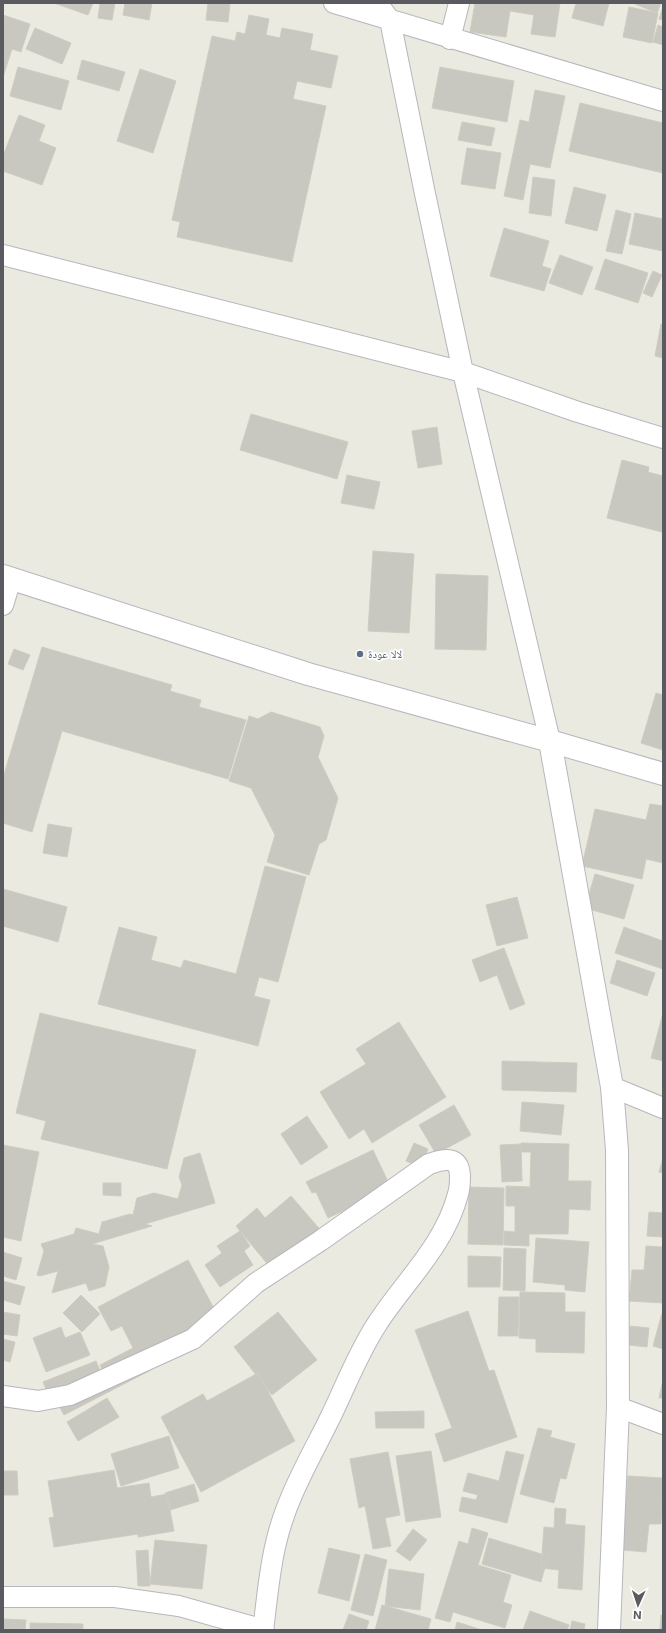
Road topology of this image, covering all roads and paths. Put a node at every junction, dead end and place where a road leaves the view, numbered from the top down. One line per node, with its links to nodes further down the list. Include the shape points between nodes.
1 (334, 3): 4 (street)
2 (377, 3): 4 (street)
3 (459, 3): 5 (street)
4 (390, 20): 5 (street); 8 (street)
5 (450, 39): 6 (street)
6 (663, 101)
7 (3, 255): 8 (street)
8 (463, 372): 9 (street); 12 (street)
9 (663, 438)
10 (7, 578): 11 (street); 12 (main road, via 308,674)
11 (3, 605)
12 (550, 741): 13 (main road); 14 (main road)
13 (663, 774)
14 (612, 1087): 15 (street); 17 (main road, via 617,1150)
15 (663, 1108)
16 (3, 1396): 20 (street, via 38,1400 70,1394 193,1339 256,1283 429,1164 452,1160 460,1170 460,1189 450,1218 416,1273 377,1324 292,1493 276,1542)
17 (618, 1408): 18 (street); 21 (main road)
18 (663, 1424)
19 (3, 1597): 20 (street, via 115,1597 179,1606)
20 (263, 1630)
21 (609, 1630)

